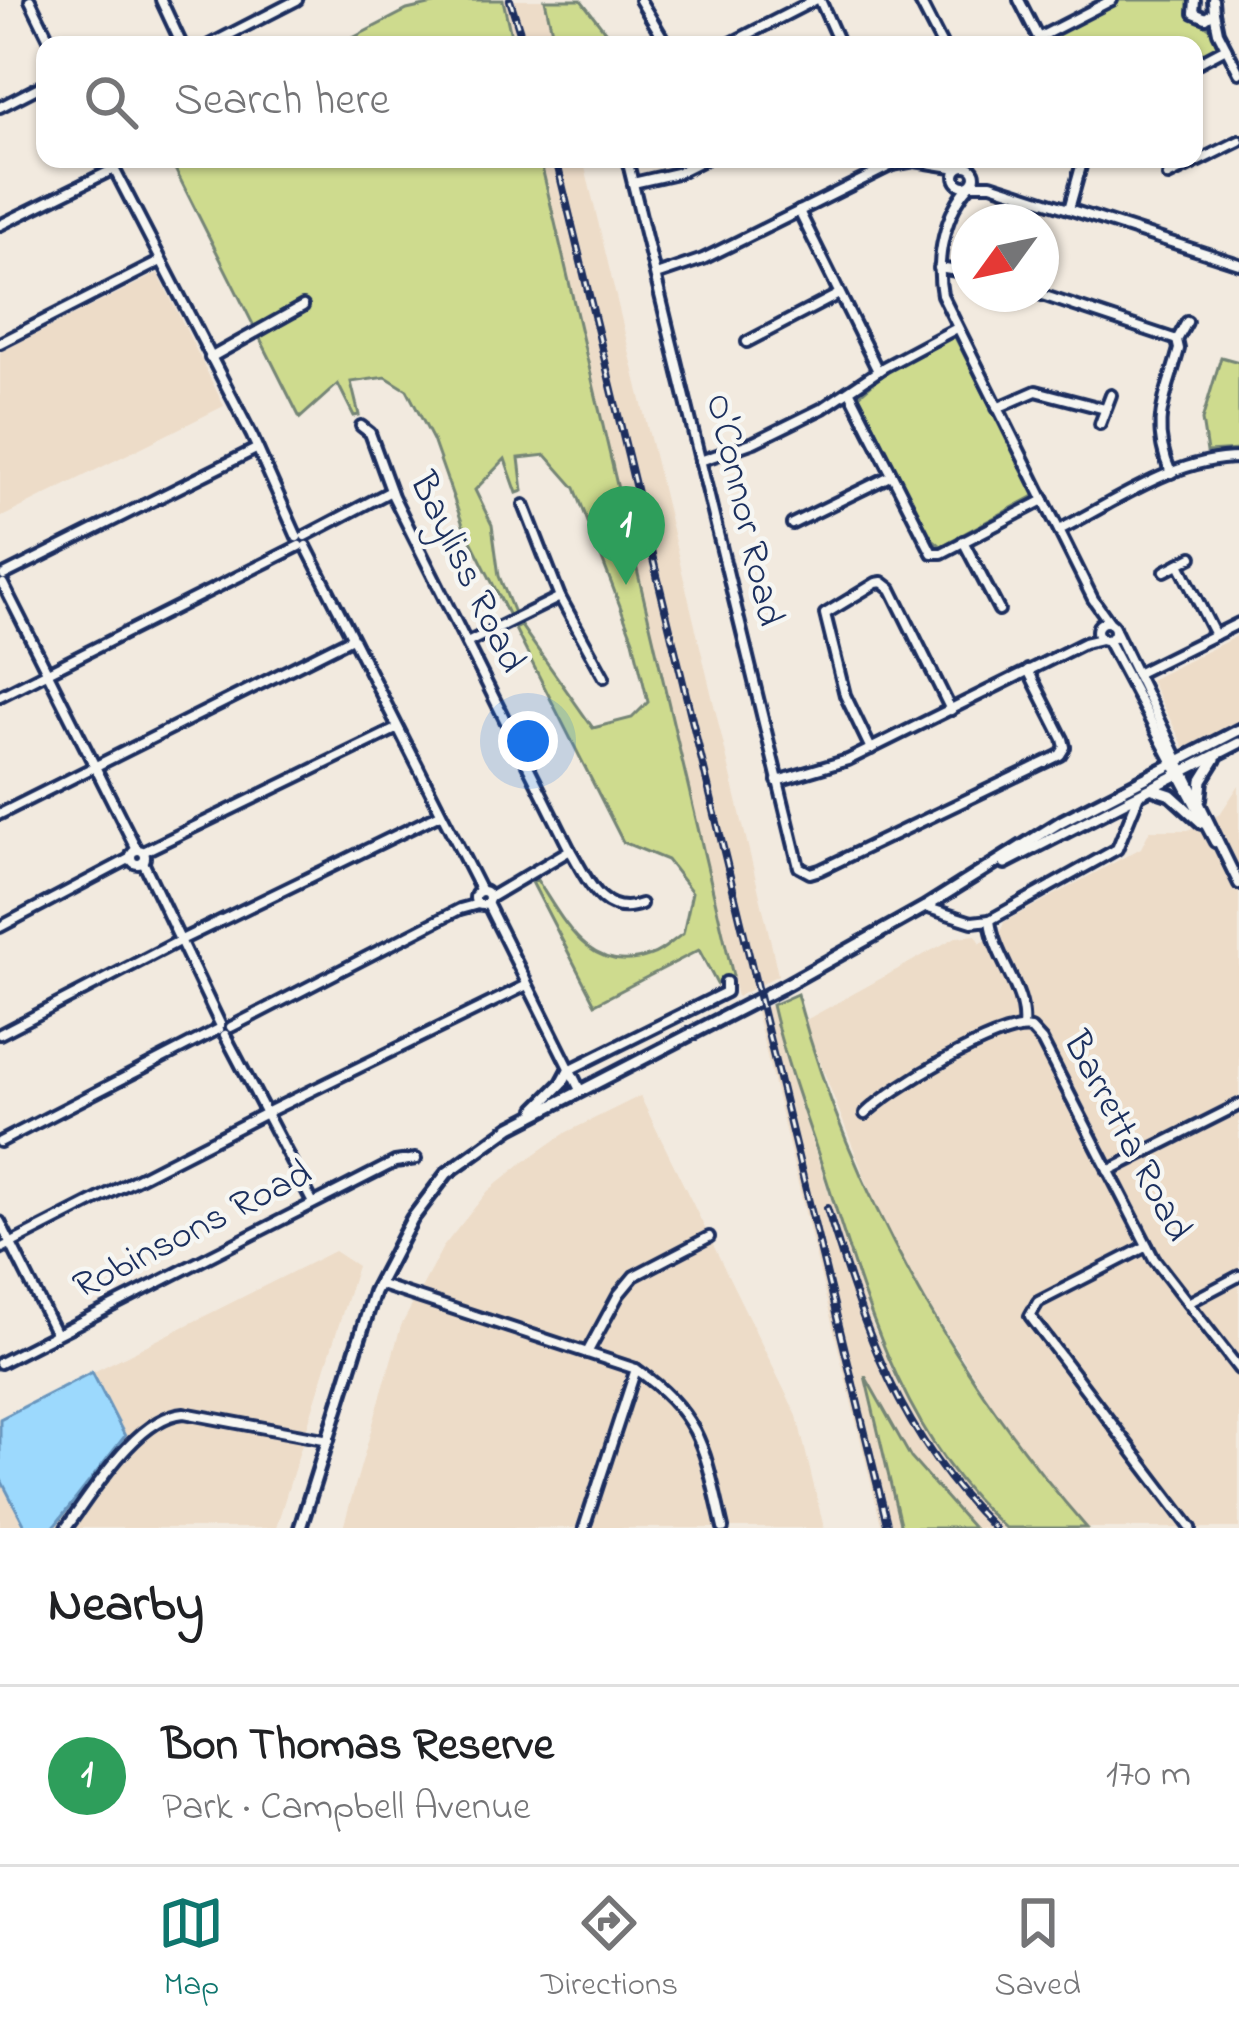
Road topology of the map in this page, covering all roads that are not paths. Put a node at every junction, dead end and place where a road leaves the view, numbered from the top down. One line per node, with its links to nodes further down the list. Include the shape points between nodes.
1 (30, 0): 14 (street)
2 (160, 0): 15 (street)
3 (297, 0): 16 (street)
4 (640, 0): 17 (street)
5 (816, 0): 18 (street); 19 (street)
6 (919, 0): 20 (street)
7 (1019, 0): 21 (street)
8 (1112, 0): 22 (street)
9 (1195, 0): 12 (street)
10 (1224, 2): 11 (street)
11 (1214, 7): 12 (street); 13 (street)
12 (1202, 18): 13 (street)
13 (1218, 32): 23 (street)
14 (48, 36)
15 (178, 36)
16 (227, 36)
17 (662, 36)
18 (745, 36)
19 (836, 36)
20 (937, 36)
21 (1037, 36)
22 (1049, 36)
23 (1226, 48): 24 (street); 25 (street)
24 (1203, 60)
25 (1239, 73)
26 (36, 89): 27 (street)
27 (0, 107)
28 (1239, 141): 29 (street)
29 (1203, 159)
30 (107, 168): 49 (street)
31 (114, 168): 50 (street)
32 (630, 168): 43 (street, O'Connor Road)
33 (687, 168): 43 (street)
34 (886, 168): 48 (street)
35 (942, 168): 42 (street)
36 (966, 168): 42 (street)
37 (968, 168): 44 (street)
38 (971, 168): 45 (street)
39 (1080, 168): 47 (street)
40 (1184, 168): 41 (street)
41 (1168, 176)
42 (956, 180): 44 (street); 46 (street)
43 (633, 183): 54 (street, O'Connor Road)
44 (971, 184): 45 (street); 46 (street)
45 (991, 184): 47 (street)
46 (957, 202): 52 (street)
47 (1066, 208): 51 (street)
48 (797, 212): 54 (street, via 703,259); 55 (street)
49 (0, 225)
50 (158, 263): 62 (street); 63 (street)
51 (1239, 264)
52 (939, 271): 53 (street); 59 (street)
53 (951, 271)
54 (655, 272): 72 (street, O'Connor Road)
55 (839, 294): 61 (street); 64 (street)
56 (1059, 301): 60 (street)
57 (303, 306): 63 (street)
58 (1187, 322): 60 (street)
59 (957, 328): 64 (street); 67 (street)
60 (1177, 340): 74 (street, via 1158,432)
61 (748, 342)
62 (0, 343)
63 (210, 358): 71 (street)
64 (878, 370): 65 (street)
65 (850, 392): 72 (street, via 754,442); 75 (street)
66 (1111, 395): 68 (street)
67 (997, 408): 68 (street, via 1036,391); 77 (street)
68 (1105, 409): 69 (street)
69 (1100, 424)
70 (361, 426): 76 (street, Bayliss Road)
71 (253, 450): 81 (street); 86 (street)
72 (699, 458): 110 (street, O'Connor Road)
73 (1239, 458): 74 (street, via 1201,460)
74 (1171, 473): 80 (street)
75 (892, 475): 79 (street); 82 (street, via 926,541 945,550)
76 (392, 494): 81 (street); 95 (street, Bayliss Road)
77 (1044, 500): 80 (street); 82 (street)
78 (524, 505): 87 (street)
79 (792, 524)
80 (1059, 530): 88 (street)
81 (302, 541): 94 (street); 97 (street)
82 (963, 541): 89 (street)
83 (1192, 557): 84 (street)
84 (1179, 564): 85 (street); 93 (street)
85 (1165, 571)
86 (2, 580): 97 (street)
87 (560, 597): 95 (street); 99 (street)
88 (1093, 599): 91 (street); 92 (street)
89 (999, 610)
90 (1239, 623): 93 (street)
91 (1113, 627): 92 (street); 92 (street); 98 (street)
92 (1101, 634): 96 (street); 98 (street)
93 (1215, 635): 98 (street)
94 (349, 637): 102 (street); 108 (street)
95 (467, 644): 117 (street, Bayliss Road)
96 (1028, 670): 101 (street); 110 (street, O'Connor Road, via 1063,752 820,871 804,872 796,861)
97 (46, 673): 100 (street); 108 (street)
98 (1133, 676): 107 (street)
99 (604, 677)
100 (0, 696)
101 (951, 710): 105 (street); 105 (street, via 893,596 871,587 833,606 829,630 845,695)
102 (395, 726): 114 (street); 119 (street)
103 (1239, 730): 107 (main road)
104 (1239, 743): 106 (main road)
105 (871, 749): 110 (street)
106 (1218, 754): 109 (main road); 113 (main road)
107 (1176, 760): 109 (street); 120 (main road)
108 (93, 766): 115 (street); 119 (street)
109 (1183, 773): 111 (main road); 113 (street); 116 (street)
110 (776, 778)
111 (1151, 789): 112 (main road); 116 (main road, via 1171,795)
112 (1139, 795): 120 (main road); 125 (street, via 1117,849)
113 (1201, 800): 118 (street)
114 (438, 812): 122 (street); 128 (street)
115 (0, 814)
116 (1202, 823): 118 (street)
117 (572, 853): 122 (street); 123 (street, Bayliss Road, via 607,904)
118 (1223, 853): 121 (street)
119 (138, 857): 127 (street); 128 (street)
120 (968, 881): 124 (main road)
121 (1239, 884)
122 (482, 898): 131 (street); 132 (street)
123 (641, 904)
124 (925, 907): 126 (street); 136 (main road)
125 (990, 920): 126 (street); 129 (street)
126 (972, 922): 129 (street)
127 (0, 927)
128 (182, 942): 132 (street); 134 (street)
129 (999, 955): 133 (street, via 1024,1005)
130 (726, 982): 135 (street, via 726,992)
131 (524, 984): 135 (street); 138 (street)
132 (227, 1027): 138 (street); 141 (street)
133 (1024, 1027): 139 (street, Barretta Road, via 907,1081); 143 (street, Barretta Road, via 1042,1041)
134 (0, 1034)
135 (568, 1070): 136 (street); 140 (main road)
136 (580, 1090): 140 (main road)
137 (1239, 1105): 143 (street)
138 (268, 1114): 144 (street); 147 (street)
139 (865, 1114)
140 (518, 1123): 151 (main road, via 436,1185)
141 (0, 1142)
142 (416, 1159): 144 (street, Robinsons Road)
143 (1108, 1171): 148 (street, Barretta Road)
144 (313, 1203): 153 (street, Robinsons Road)
145 (0, 1222): 147 (street)
146 (709, 1237): 154 (street, via 634,1276)
147 (11, 1245): 149 (street); 153 (street)
148 (1147, 1246): 152 (street, Barretta Road); 163 (street, via 1038,1303 1030,1316)
149 (0, 1250)
150 (1239, 1276): 152 (street)
151 (378, 1284): 154 (street); 158 (main road)
152 (1188, 1304): 157 (street, Barretta Road)
153 (56, 1334): 155 (street, Robinsons Road)
154 (587, 1353): 156 (street)
155 (0, 1363)
156 (636, 1369): 161 (street); 162 (street, via 689,1415)
157 (1239, 1369)
158 (329, 1440): 159 (street, via 166,1416 145,1429); 160 (main road)
159 (66, 1528)
160 (300, 1528)
161 (584, 1528)
162 (723, 1528)
163 (1191, 1528)

